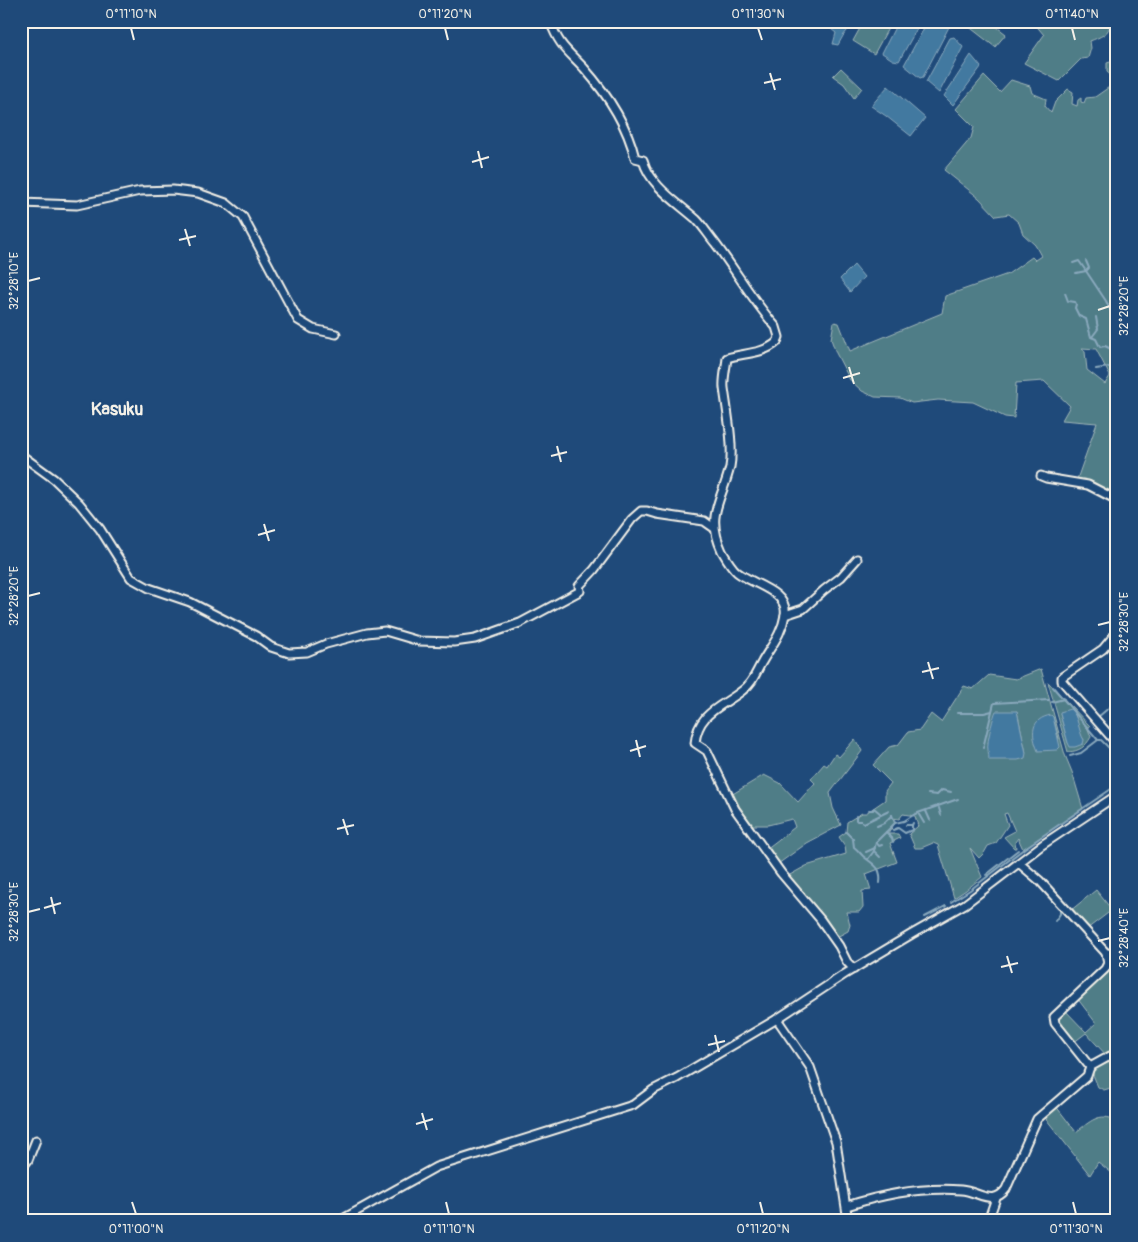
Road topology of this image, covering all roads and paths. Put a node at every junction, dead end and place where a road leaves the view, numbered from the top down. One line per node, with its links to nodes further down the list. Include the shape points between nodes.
1 (550, 21): 7 (street, via 560,43 602,89 621,118 635,158 643,160 660,188 697,221 779,333 777,342 768,348 727,358 724,386 731,453)
2 (21, 203): 3 (street, via 77,205 140,191 174,190 198,193 226,203 243,217 298,320 313,329)
3 (336, 334)
4 (21, 455): 8 (street, via 54,479 79,503 131,578 190,602 271,647 289,653 307,652 326,644 385,631 420,641 474,639 520,623 580,591 578,586 641,511)
5 (1041, 476): 6 (street, via 1088,485)
6 (1117, 500)
7 (716, 508): 8 (street); 9 (street)
8 (704, 521): 9 (street)
9 (714, 528): 11 (street, via 734,569 778,596 783,602)
10 (857, 559): 11 (street, via 841,578 803,609)
11 (785, 615): 18 (street, via 778,638 750,684 705,716 696,732 695,743 707,751 735,808)
12 (1117, 632): 13 (street, via 1103,649 1062,677 1062,681)
13 (1117, 744)
14 (1117, 795): 15 (street, via 1042,845)
15 (1020, 864): 16 (street); 18 (street, via 965,904)
16 (1106, 953): 17 (street); 21 (street, via 1108,963 1105,969 1054,1017 1055,1023)
17 (1117, 954)
18 (854, 969): 19 (street)
19 (777, 1019): 25 (street, via 810,1067 836,1142); 26 (street, via 653,1090 633,1105 436,1167)
20 (1117, 1057): 21 (street, via 1110,1056)
21 (1090, 1067): 24 (street, via 1086,1076 1037,1119 1006,1189)
22 (36, 1140): 23 (street)
23 (21, 1169)
24 (996, 1198): 25 (street, via 965,1190 927,1190 892,1194); 28 (street)
25 (847, 1206): 27 (street)
26 (339, 1221)
27 (848, 1221)
28 (988, 1221)

